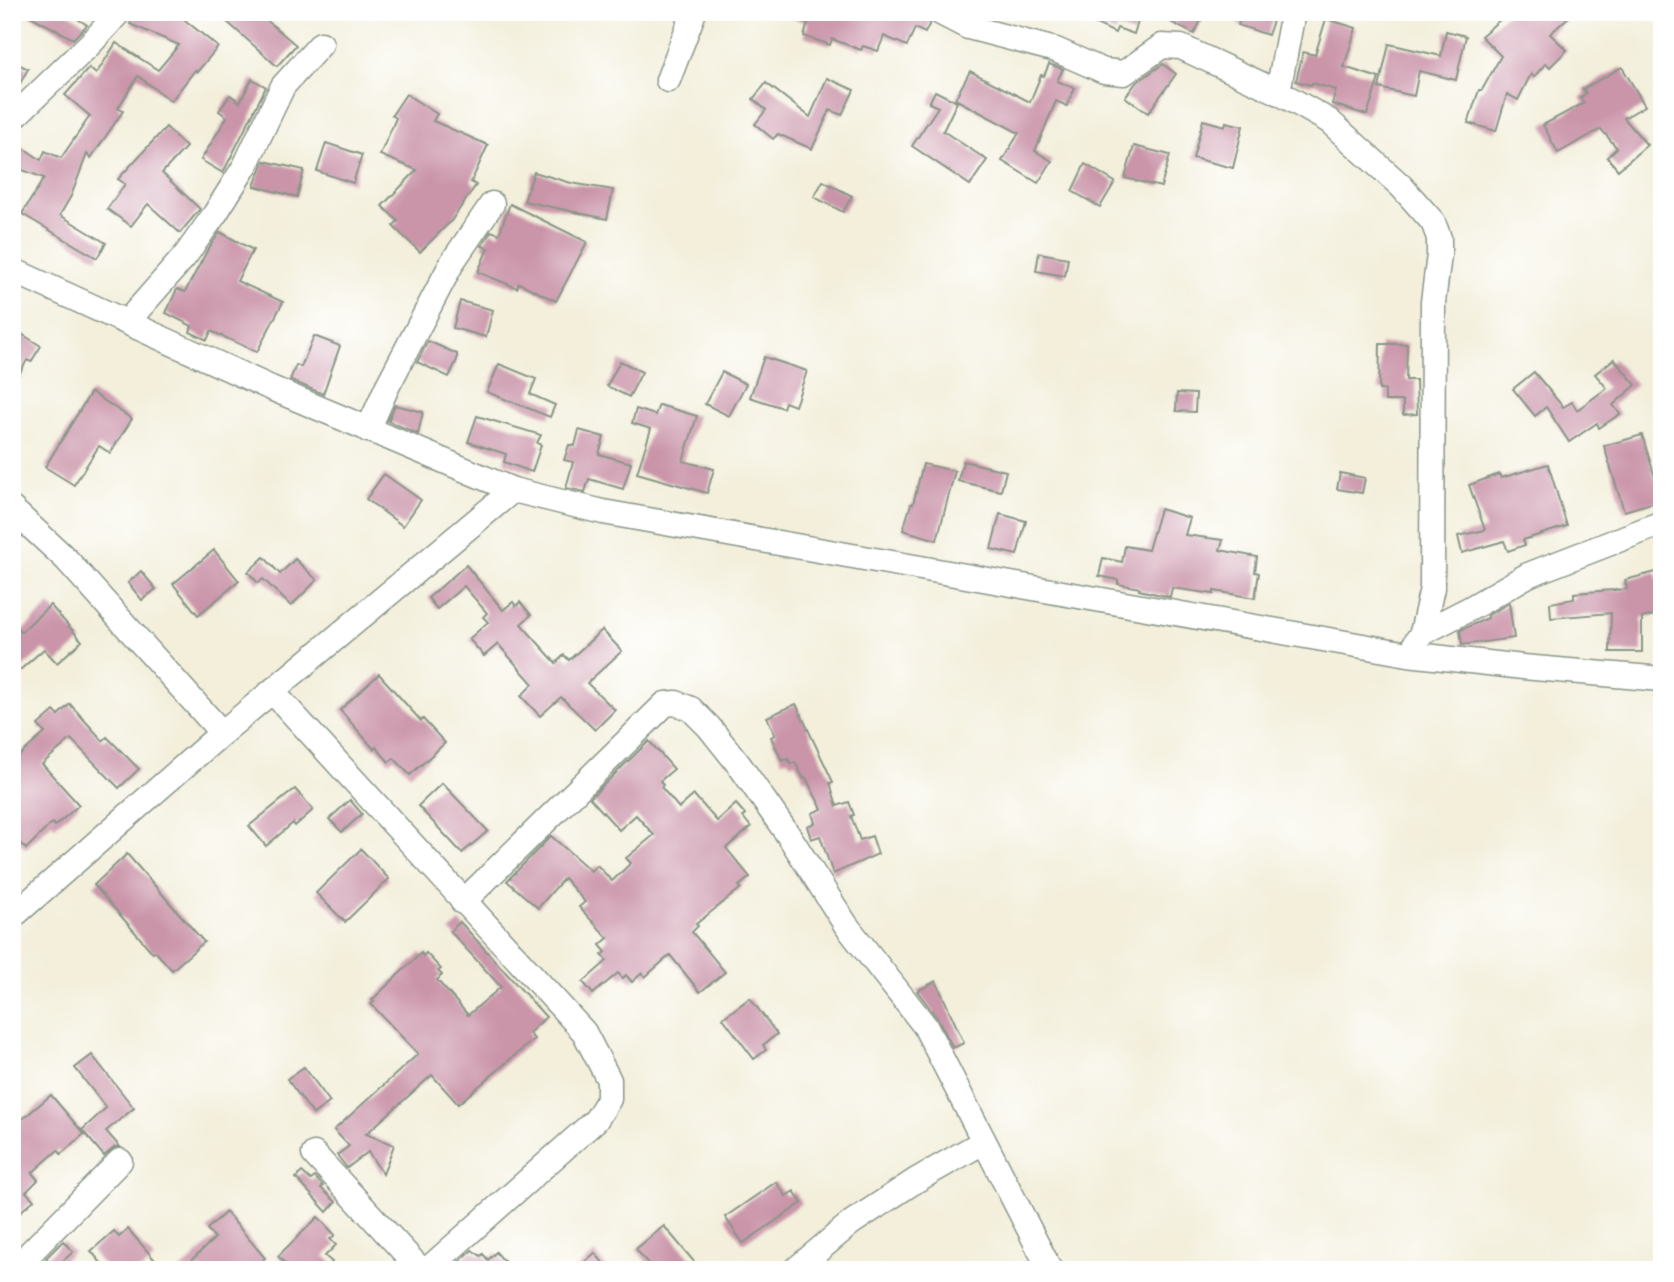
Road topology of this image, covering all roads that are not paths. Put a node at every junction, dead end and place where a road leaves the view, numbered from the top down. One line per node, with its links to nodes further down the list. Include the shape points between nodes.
1 (119, 12): 8 (street)
2 (694, 12): 6 (street)
3 (939, 12): 7 (street, via 968,27 1056,50 1104,71 1124,73 1163,46 1181,47)
4 (1293, 12): 7 (street)
5 (321, 44): 11 (street, via 283,86 245,166 215,214)
6 (668, 80)
7 (1278, 92): 16 (street, via 1329,121 1401,186 1433,222 1439,238 1433,302 1432,588)
8 (14, 114)
9 (492, 204): 12 (street, via 453,261)
10 (12, 270): 11 (street)
11 (127, 322): 12 (street)
12 (368, 430): 13 (street)
13 (513, 490): 17 (street, via 603,512); 19 (street)
14 (12, 509): 20 (street, via 66,559)
15 (1662, 523): 16 (street, via 1528,575)
16 (1422, 633): 17 (street)
17 (1408, 654): 18 (street)
18 (1662, 679)
19 (272, 691): 20 (street); 21 (street)
20 (222, 733): 22 (street)
21 (463, 902): 23 (street, via 665,704 676,702 691,709 740,766 846,925 925,1026); 28 (street, via 584,1032 609,1080 609,1099 579,1136)
22 (12, 917)
23 (982, 1142): 29 (street, via 850,1223); 30 (street)
24 (314, 1154): 27 (street)
25 (120, 1161): 26 (street, via 30,1253)
26 (29, 1270)
27 (421, 1270)
28 (427, 1270)
29 (795, 1270)
30 (1050, 1270)

